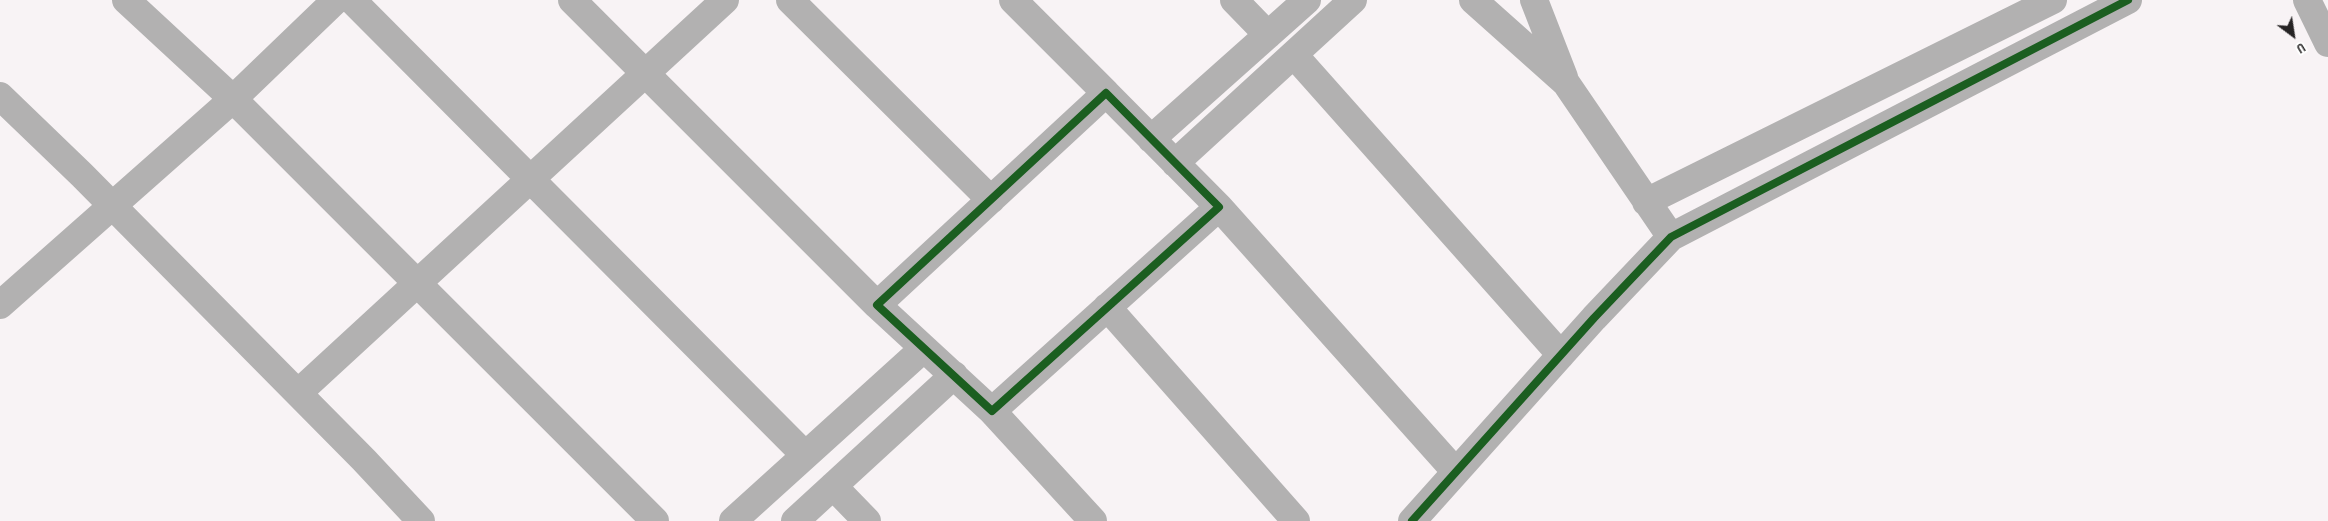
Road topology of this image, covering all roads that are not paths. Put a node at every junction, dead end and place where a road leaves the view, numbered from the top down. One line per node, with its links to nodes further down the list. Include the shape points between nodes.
1 (126, 0): 26 (street)
2 (336, 0): 26 (street)
3 (352, 0): 29 (street)
4 (572, 0): 21 (street)
5 (725, 0): 21 (street)
6 (790, 0): 30 (street)
7 (1013, 0): 24 (street)
8 (1234, 0): 16 (street)
9 (1307, 0): 16 (street)
10 (1354, 0): 19 (street)
11 (1473, 0): 22 (street)
12 (1534, 0): 22 (street)
13 (2128, 0): 17 (street)
14 (2307, 0): 18 (street)
15 (2047, 1): 17 (street); 20 (street)
16 (1268, 35): 27 (street)
17 (2061, 35): 23 (street)
18 (2328, 42)
19 (1294, 55): 28 (street); 40 (street)
20 (1935, 59): 23 (street); 31 (street)
21 (646, 74): 29 (street); 37 (street)
22 (1566, 83): 31 (street)
23 (1951, 90): 34 (street)
24 (1106, 93): 27 (street); 30 (street)
25 (0, 96): 32 (street)
26 (232, 99): 32 (street); 35 (street)
27 (1151, 139): 28 (street)
28 (1175, 163): 33 (street)
29 (530, 180): 35 (street); 44 (street)
30 (990, 200): 37 (street)
31 (1646, 202): 34 (street)
32 (111, 206): 36 (street); 42 (street)
33 (1219, 207): 38 (street); 45 (street)
34 (1671, 236): 40 (street)
35 (416, 285): 42 (street); 48 (street)
36 (0, 305)
37 (877, 305): 39 (street)
38 (1107, 307): 43 (street); 53 (street)
39 (923, 349): 41 (street); 44 (street)
40 (1562, 355): 45 (street)
41 (954, 375): 43 (street); 46 (street)
42 (298, 393): 47 (street)
43 (992, 411): 52 (street)
44 (806, 455): 49 (street)
45 (1456, 472): 54 (street)
46 (833, 486): 50 (street); 51 (street)
47 (421, 521)
48 (655, 521)
49 (733, 521)
50 (795, 521)
51 (867, 521)
52 (1093, 521)
53 (1296, 521)
54 (1412, 521)

